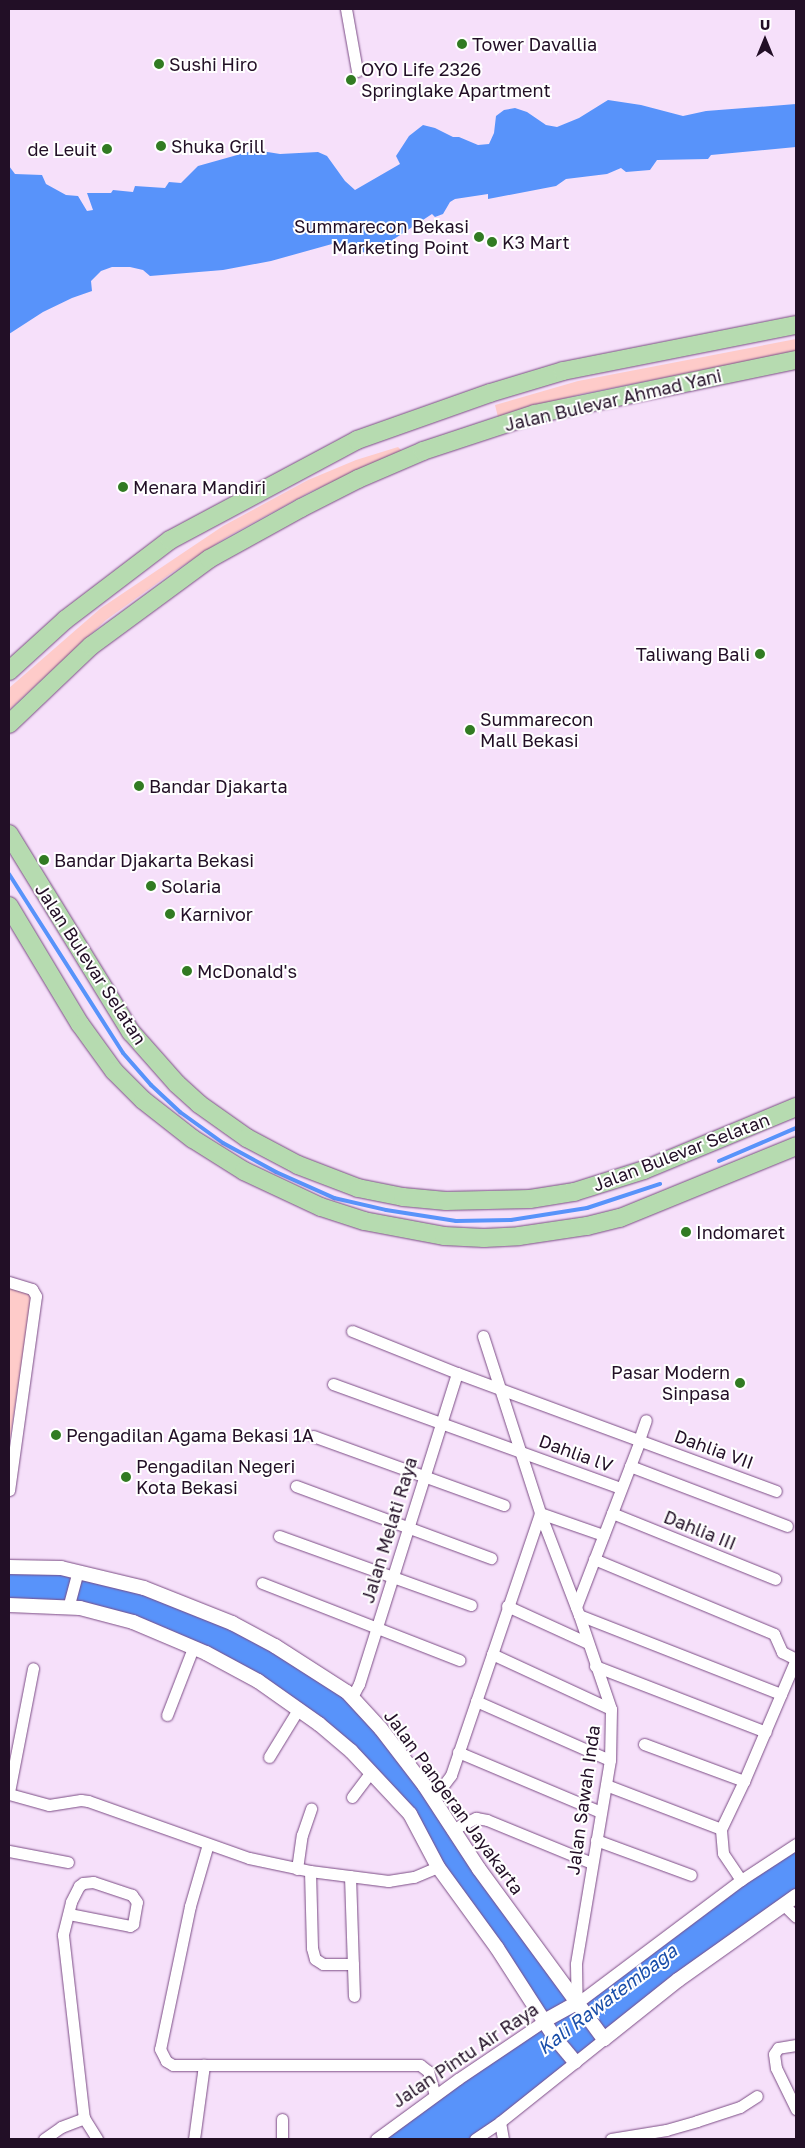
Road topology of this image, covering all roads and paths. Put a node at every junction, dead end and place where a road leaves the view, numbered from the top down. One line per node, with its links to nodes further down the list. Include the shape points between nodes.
1 (346, 9): 2 (street)
2 (357, 71)
3 (796, 325): 5 (main road, Jalan Bulevar Ahmad Yani, via 563,371 490,392 357,440 170,540 70,616)
4 (796, 360): 6 (main road, Jalan Bulevar Ahmad Yani, via 535,414 423,451 374,471 209,560 91,646)
5 (9, 671)
6 (11, 718)
7 (9, 834): 9 (main road, Jalan Bulevar Selatan, via 131,1032 177,1084 247,1138 298,1165 358,1188 446,1201 530,1199 574,1192 644,1170)
8 (9, 906): 10 (main road, Jalan Bulevar Selatan, via 80,1024 114,1071 143,1100 193,1139 244,1171 321,1208 364,1221 444,1236 518,1236 620,1218)
9 (796, 1107)
10 (796, 1146)
11 (9, 1282): 26 (street, via 32,1289 36,1296)
12 (352, 1331): 14 (street, Dahlia VII)
13 (483, 1336): 16 (street, Jalan Sawah Inda)
14 (457, 1373): 16 (street, Dahlia VII); 18 (street, Jalan Melati Raya)
15 (334, 1384): 18 (street, Dahlia lV)
16 (500, 1389): 20 (street, Dahlia VII); 21 (street, Jalan Sawah Inda)
17 (646, 1420): 20 (street)
18 (441, 1423): 21 (street, Dahlia lV); 23 (street, Jalan Melati Raya)
19 (313, 1436): 23 (street)
20 (639, 1440): 22 (street); 27 (street, Dahlia VII)
21 (519, 1451): 25 (street, Dahlia lV); 29 (street, Jalan Sawah Inda)
22 (630, 1466): 25 (street); 31 (street)
23 (424, 1476): 28 (street); 32 (street, Jalan Melati Raya)
24 (296, 1486): 32 (street)
25 (621, 1488): 30 (street)
26 (9, 1490)
27 (776, 1490)
28 (504, 1505)
29 (540, 1512): 33 (street); 44 (street); 46 (street, Jalan Sawah Inda)
30 (612, 1513): 33 (street); 40 (street, Dahlia III)
31 (787, 1526)
32 (408, 1527): 35 (street); 39 (street, Jalan Melati Raya)
33 (604, 1535): 36 (street)
34 (279, 1536): 39 (street)
35 (491, 1558)
36 (594, 1559): 46 (street); 51 (street, via 774,1634 782,1652)
37 (9, 1566): 38 (street, Jalan Pangeran Jayakarta)
38 (78, 1571): 45 (street); 56 (street, Jalan Pangeran Jayakarta, via 144,1588 232,1623 275,1646)
39 (392, 1577): 43 (street); 47 (street, Jalan Melati Raya)
40 (775, 1579)
41 (262, 1583): 47 (street)
42 (9, 1604): 45 (street)
43 (471, 1605)
44 (507, 1606): 48 (street); 50 (street)
45 (68, 1608): 49 (street, via 80,1608 133,1622)
46 (578, 1611): 48 (street, Jalan Sawah Inda); 55 (street)
47 (377, 1628): 52 (street); 56 (street, Jalan Melati Raya)
48 (588, 1643): 53 (street, Jalan Sawah Inda)
49 (193, 1648): 58 (street, via 258,1681); 60 (street)
50 (492, 1654): 57 (street); 59 (street)
51 (796, 1659): 55 (street)
52 (459, 1660)
53 (595, 1666): 59 (street, Jalan Sawah Inda); 61 (street)
54 (33, 1668): 69 (street)
55 (781, 1694): 61 (street)
56 (352, 1697): 71 (street, Jalan Pangeran Jayakarta, via 381,1729)
57 (476, 1701): 63 (street); 65 (street)
58 (299, 1708): 64 (street); 66 (street)
59 (612, 1709): 65 (street, Jalan Sawah Inda)
60 (167, 1715)
61 (766, 1732): 67 (street)
62 (644, 1744): 67 (street)
63 (458, 1752): 71 (street, via 451,1775); 73 (street)
64 (269, 1757)
65 (610, 1760): 68 (street, Jalan Sawah Inda)
66 (371, 1772): 70 (street); 82 (street, via 410,1814)
67 (744, 1781): 74 (street)
68 (606, 1785): 73 (street, Jalan Sawah Inda); 74 (street)
69 (9, 1793): 77 (street, via 49,1805 88,1801)
70 (352, 1797)
71 (433, 1799): 75 (street, Jalan Pangeran Jayakarta)
72 (311, 1809): 83 (street, via 302,1836)
73 (601, 1812): 76 (street, Jalan Sawah Inda)
74 (721, 1829): 87 (street, via 723,1853)
75 (452, 1830): 81 (street, via 476,1818 487,1820); 94 (street, Jalan Pangeran Jayakarta)
76 (596, 1840): 81 (street, Jalan Sawah Inda); 86 (street)
77 (208, 1844): 83 (street, via 262,1862); 99 (street, via 190,1906 160,2050 162,2057 173,2065)
78 (796, 1844): 87 (street)
79 (9, 1851): 80 (street)
80 (68, 1862)
81 (592, 1864): 94 (street, Jalan Sawah Inda, via 576,1964)
82 (438, 1867): 85 (street, via 398,1880); 95 (street, via 497,1948)
83 (297, 1869): 84 (street)
84 (310, 1872): 85 (street); 92 (street, via 315,1959 323,1964)
85 (350, 1876): 92 (street)
86 (691, 1876)
87 (741, 1880): 94 (street)
88 (796, 1896): 89 (street)
89 (783, 1904): 91 (street); 96 (street, via 678,1980)
90 (69, 1914): 90 (street, via 130,1926 136,1902 132,1895 88,1882 79,1886); 103 (street, via 63,1934)
91 (796, 1917)
92 (353, 1964): 93 (street)
93 (354, 1996)
94 (577, 2003): 95 (street, Jalan Pintu Air Raya); 96 (street, Jalan Pangeran Jayakarta)
95 (544, 2021): 98 (street); 100 (street, Jalan Pintu Air Raya)
96 (604, 2039): 98 (street)
97 (796, 2045): 102 (street, via 775,2051 776,2068)
98 (575, 2062): 105 (street)
99 (204, 2066): 100 (street, via 420,2065 428,2071); 108 (street)
100 (435, 2096): 110 (street, Jalan Pintu Air Raya)
101 (757, 2096): 113 (street, via 740,2107 697,2121)
102 (796, 2110)
103 (84, 2118): 106 (street, via 61,2127); 107 (street)
104 (282, 2119): 109 (street)
105 (500, 2122): 111 (street); 112 (street)
106 (44, 2139)
107 (97, 2139)
108 (194, 2139)
109 (282, 2139)
110 (376, 2139)
111 (475, 2139)
112 (503, 2139)
113 (611, 2139)

